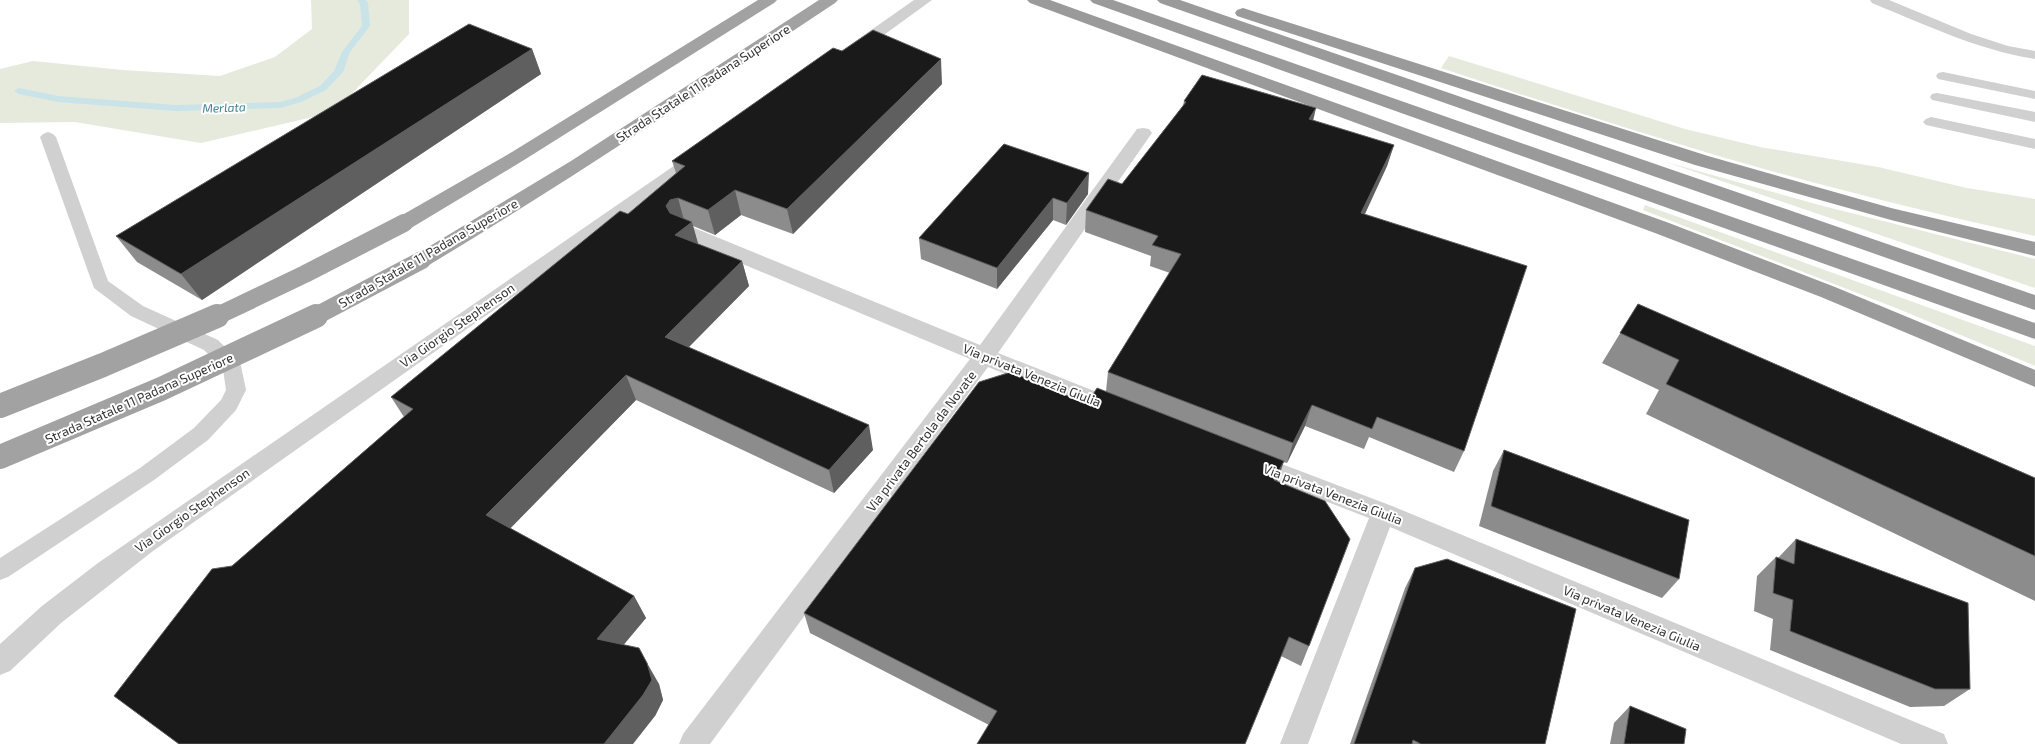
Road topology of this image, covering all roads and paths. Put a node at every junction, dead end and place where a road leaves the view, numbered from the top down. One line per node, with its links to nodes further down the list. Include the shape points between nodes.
1 (769, 0): 28 (highway, bridge, via 518,156 336,259 198,326)
2 (830, 0): 31 (highway, Strada Statale 11 Padana Superiore, bridge, via 497,216 375,286 209,368)
3 (924, 0): 12 (street)
4 (1035, 0): 27 (highway, via 1662,228 1828,292)
5 (1098, 0): 25 (highway)
6 (1165, 0): 24 (highway)
7 (1203, 0): 23 (highway, via 1653,146 1872,209)
8 (1876, 0): 10 (lane)
9 (1898, 0): 10 (lane)
10 (2005, 50): 11 (lane)
11 (2035, 55)
12 (839, 59)
13 (1943, 76): 14 (lane)
14 (2035, 95)
15 (1937, 97): 16 (lane)
16 (2035, 117)
17 (1930, 122): 20 (lane)
18 (1143, 133): 26 (street, Via privata Bertola da Novate)
19 (48, 137): 33 (lane, via 100,284 137,311 211,345 232,366 236,390 229,405 201,434 147,474)
20 (2035, 144)
21 (715, 146): 34 (street, Via Giorgio Stephenson, via 144,543 80,590 28,633)
22 (685, 232): 26 (street, Via privata Venezia Giulia)
23 (2035, 249)
24 (2035, 303)
25 (2035, 331)
26 (984, 356): 29 (street, Via privata Venezia Giulia); 35 (street, Via privata Bertola da Novate)
27 (2035, 379)
28 (0, 406)
29 (1142, 419)
30 (1230, 454): 32 (street, Via privata Venezia Giulia)
31 (0, 457)
32 (1383, 513): 36 (street); 37 (street, Via privata Venezia Giulia)
33 (0, 570)
34 (0, 662)
35 (693, 744)
36 (1294, 744)
37 (1934, 744)

